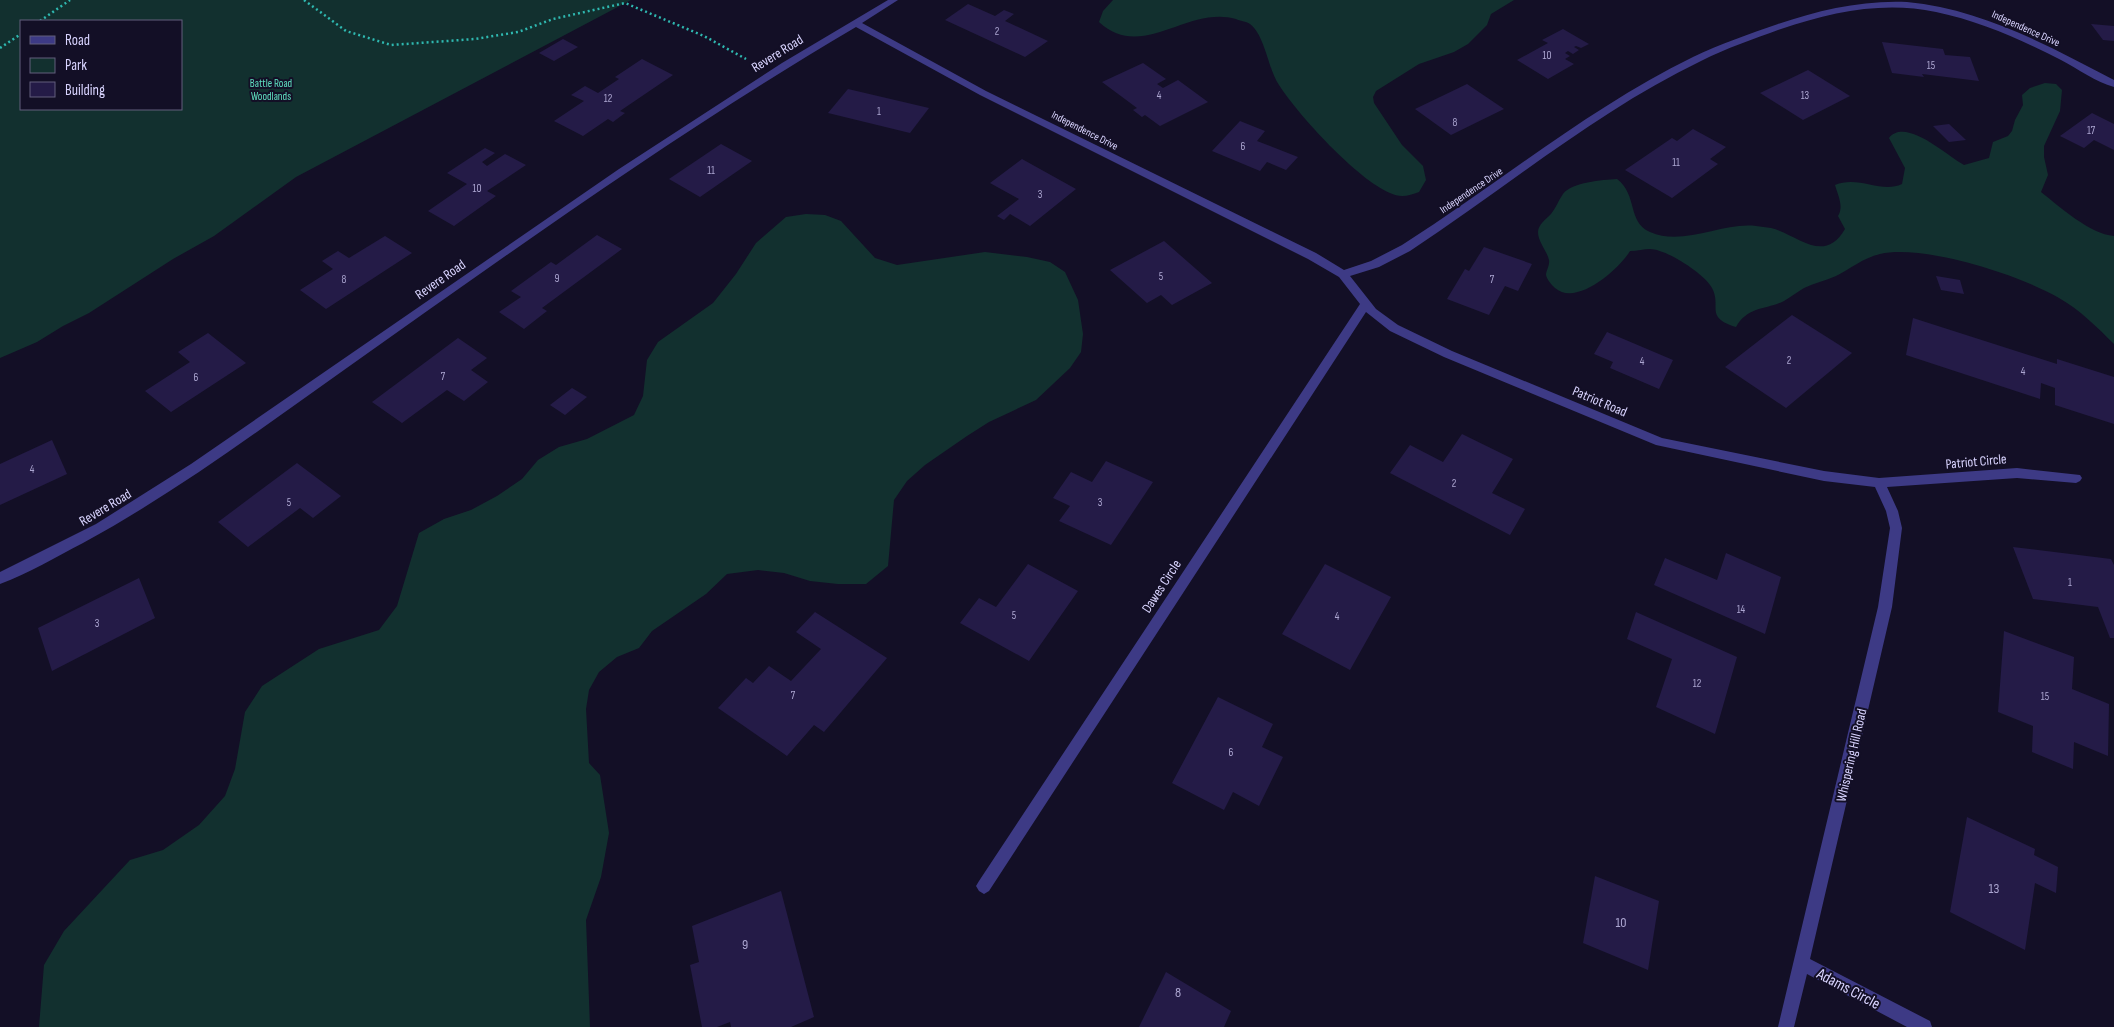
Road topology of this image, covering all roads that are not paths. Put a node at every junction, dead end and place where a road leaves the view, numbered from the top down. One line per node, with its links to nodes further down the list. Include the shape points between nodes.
1 (894, 0): 2 (street, Revere Road)
2 (856, 23): 4 (street, Independence Drive, via 983,93); 8 (street, Revere Road, via 772,73 559,215 181,477 76,542)
3 (2114, 84): 4 (street, Independence Drive, via 2014,34 1946,12 1889,4 1822,14 1739,42 1686,65 1626,99 1406,248 1376,264)
4 (1343, 274): 5 (street, Patriot Road)
5 (1366, 304): 7 (street, Patriot Road, via 1376,316 1394,328 1448,354 1660,442 1809,473); 9 (street, Dawes Circle)
6 (2076, 478): 7 (street, Patriot Circle, via 2017,473)
7 (1879, 483): 10 (street, Whispering Hill Road, via 1896,528 1885,607)
8 (0, 578)
9 (984, 886)
10 (1802, 964): 11 (street, Whispering Hill Road); 12 (street, Adams Circle)
11 (1786, 1027)
12 (1924, 1027)

